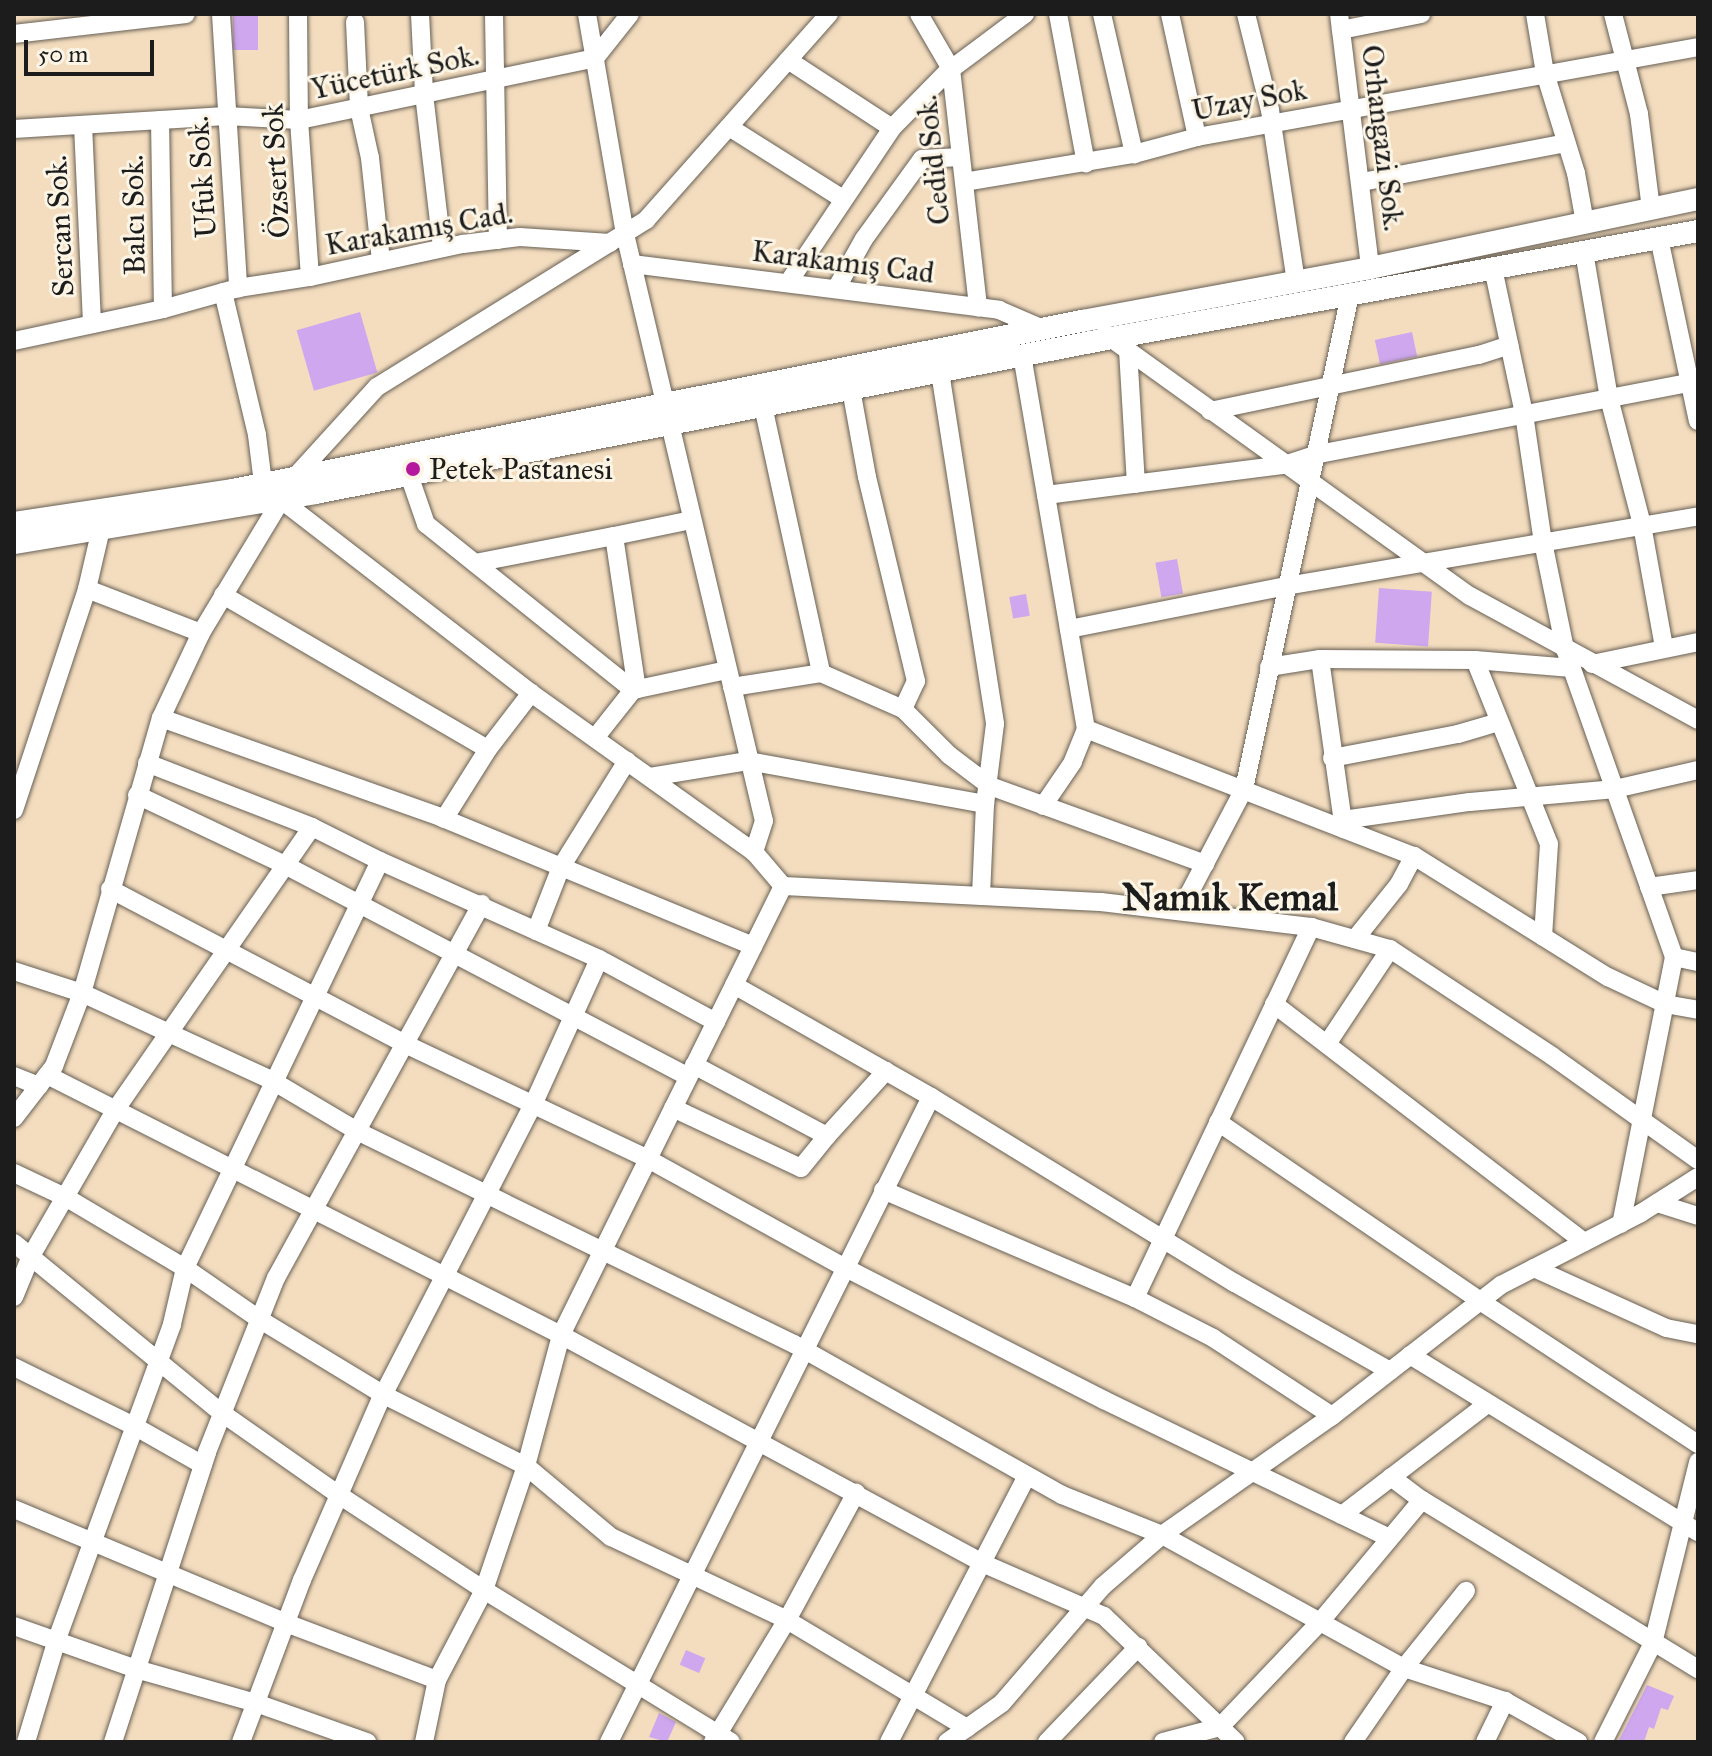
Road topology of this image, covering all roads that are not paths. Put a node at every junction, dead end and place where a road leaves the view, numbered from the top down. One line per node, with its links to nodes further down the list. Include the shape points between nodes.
1 (186, 14): 20 (street)
2 (221, 14): 31 (street, Ufuk Sok.)
3 (298, 14): 33 (street, Özsert Sok)
4 (420, 14): 28 (street)
5 (494, 14): 27 (street)
6 (587, 14): 22 (street)
7 (630, 14): 22 (street)
8 (829, 14): 24 (street)
9 (919, 14): 25 (street, Cedid Sok.)
10 (1025, 14): 25 (street)
11 (1058, 14): 43 (street)
12 (1102, 14): 41 (street)
13 (1170, 14): 39 (street)
14 (1246, 14): 34 (street)
15 (1421, 14): 19 (street)
16 (1535, 14): 26 (street)
17 (1613, 14): 23 (street)
18 (355, 22): 29 (street)
19 (1340, 22): 30 (street, Orhangazi Sok.)
20 (14, 34)
21 (1698, 47): 23 (street, Uzay Sok)
22 (595, 58): 27 (street, Yücetürk Sok.); 51 (street)
23 (1623, 58): 26 (street, Uzay Sok); 48 (street, via 1639,114)
24 (788, 60): 36 (street); 37 (street)
25 (951, 69): 37 (street); 42 (street, Cedid Sok.)
26 (1545, 73): 30 (street, Uzay Sok); 40 (street)
27 (497, 79): 28 (street, Yücetürk Sok.); 53 (street)
28 (424, 94): 29 (street, Yücetürk Sok.); 54 (street)
29 (359, 108): 33 (street, Yücetürk Sok.); 56 (street)
30 (1352, 109): 34 (street, Uzay Sok); 45 (street, Orhangazi Sok.)
31 (226, 116): 32 (street, Yücetürk Sok.); 33 (street, Yücetürk Sok.); 64 (street, Ufuk Sok.)
32 (160, 120): 35 (street, Yücetürk Sok.); 67 (street, Balcı Sok.)
33 (299, 120): 60 (street, Özsert Sok)
34 (1272, 124): 39 (street, Uzay Sok); 61 (street)
35 (83, 125): 38 (street, Yücetürk Sok.); 69 (street, Sercan Sok.)
36 (729, 127): 46 (street); 51 (street, via 646,220)
37 (892, 128): 46 (street)
38 (14, 129)
39 (1197, 137): 41 (street, Uzay Sok)
40 (1566, 143): 45 (street); 49 (street)
41 (1134, 154): 43 (street, Uzay Sok)
42 (961, 157): 44 (street, Cedid Sok.); 63 (street, via 922,159 864,239)
43 (1086, 163): 44 (street, Uzay Sok)
44 (964, 182): 66 (street, Cedid Sok.)
45 (1362, 182): 58 (street, Orhangazi Sok.)
46 (843, 199): 62 (street)
47 (1698, 199): 48 (main road)
48 (1651, 209): 49 (main road)
49 (1585, 223): 58 (main road)
50 (1698, 231): 52 (main road)
51 (618, 238): 53 (street, Karakamış Cad.); 57 (street); 88 (street, via 377,387)
52 (1659, 238): 55 (main road); 76 (street)
53 (498, 240): 54 (street, Karakamış Cad.)
54 (442, 248): 56 (street, Karakamış Cad.)
55 (1584, 252): 59 (main road); 79 (street)
56 (381, 261): 60 (street, Karakamış Cad.)
57 (632, 264): 62 (street, Karakamış Cad); 82 (street)
58 (1370, 268): 61 (main road)
59 (1493, 268): 65 (main road); 73 (street)
60 (310, 277): 64 (street, Karakamış Cad.)
61 (1296, 282): 68 (main road)
62 (788, 283): 63 (street, Karakamış Cad)
63 (836, 289): 66 (street, Karakamış Cad)
64 (230, 290): 67 (street, Karakamış Cad.); 90 (street, Ufuk Sok.)
65 (1350, 295): 72 (main road); 77 (street)
66 (978, 307): 70 (street, Karakamış Cad)
67 (163, 309): 69 (street, Karakamış Cad.)
68 (1082, 321): 70 (main road); 72 (street)
69 (92, 324): 71 (street, Karakamış Cad.)
70 (1043, 329): 82 (main road)
71 (14, 341)
72 (1120, 344): 74 (main road); 81 (street); 91 (street)
73 (1509, 345): 77 (street); 83 (street)
74 (1022, 355): 75 (main road); 92 (street)
75 (940, 372): 78 (main road); 137 (street, via 995,724)
76 (1694, 382): 79 (street); 84 (street)
77 (1330, 384): 81 (street); 85 (street)
78 (851, 389): 80 (main road); 121 (street, via 916,681)
79 (1609, 398): 83 (street); 97 (street)
80 (763, 406): 82 (main road); 117 (street)
81 (1210, 411): 86 (street)
82 (666, 414): 87 (main road); 88 (main road); 95 (street)
83 (1524, 414): 85 (street); 100 (street)
84 (1698, 421)
85 (1314, 455): 86 (street); 89 (street)
86 (1284, 465): 89 (street); 91 (street)
87 (409, 475): 93 (main road); 102 (street, via 426,524)
88 (295, 477): 90 (main road); 93 (street)
89 (1308, 482): 103 (street); 104 (street)
90 (263, 483): 96 (main road)
91 (1136, 484): 92 (street)
92 (1046, 495): 107 (street)
93 (280, 499): 98 (main road); 106 (street); 120 (street)
94 (1698, 516): 97 (street)
95 (691, 520): 99 (street); 118 (street)
96 (14, 523)
97 (1642, 525): 100 (street); 110 (street)
98 (101, 529): 101 (main road); 105 (street)
99 (614, 536): 102 (street); 119 (street)
100 (1543, 542): 103 (street); 111 (street)
101 (14, 543)
102 (475, 563): 119 (street)
103 (1423, 563): 104 (street); 111 (street)
104 (1286, 586): 107 (street); 115 (street)
105 (87, 589): 108 (street); 140 (street)
106 (223, 595): 108 (street); 127 (street)
107 (1069, 629): 125 (street)
108 (201, 633): 122 (street)
109 (1698, 642): 110 (street)
110 (1664, 647): 114 (street)
111 (1565, 649): 114 (street); 116 (street)
112 (1320, 659): 113 (street); 115 (street); 128 (street)
113 (1475, 660): 116 (street); 124 (street)
114 (1592, 664): 123 (street)
115 (1269, 667): 134 (street)
116 (1572, 668): 135 (street)
117 (821, 673): 118 (street); 121 (street)
118 (729, 679): 119 (street); 130 (street)
119 (635, 689): 126 (street)
120 (531, 693): 126 (street); 127 (street)
121 (903, 709): 137 (street)
122 (161, 718): 131 (street); 141 (street)
123 (1698, 720)
124 (1499, 722): 128 (street); 138 (street)
125 (1086, 729): 134 (street); 139 (street, via 1073,762)
126 (595, 738): 129 (street)
127 (488, 749): 141 (street)
128 (1332, 758): 142 (street)
129 (627, 761): 133 (street); 149 (street)
130 (748, 761): 133 (street); 137 (street); 144 (street, via 764,821)
131 (147, 763): 136 (street); 143 (street)
132 (1698, 770): 135 (street)
133 (650, 777): 144 (street)
134 (1244, 789): 142 (street); 147 (street)
135 (1615, 789): 138 (street); 152 (street)
136 (137, 795): 148 (street); 153 (street)
137 (988, 795): 139 (street); 154 (street)
138 (1529, 798): 142 (street); 160 (street, via 1549,844)
139 (1043, 806): 147 (street)
140 (14, 810)
141 (444, 819): 149 (street)
142 (1343, 824): 145 (street)
143 (312, 827): 146 (street); 148 (street)
144 (754, 852): 151 (street)
145 (1414, 856): 160 (street); 161 (street)
146 (380, 861): 155 (street); 156 (street)
147 (1205, 864): 157 (street)
148 (285, 865): 156 (street); 163 (street)
149 (561, 867): 159 (street); 162 (street)
150 (1698, 880): 152 (street)
151 (783, 886): 154 (street); 162 (street)
152 (1649, 887): 166 (street)
153 (110, 889): 163 (street); 171 (street)
154 (981, 896): 157 (street)
155 (482, 904): 159 (street); 165 (street)
156 (359, 905): 165 (street); 172 (street)
157 (1180, 911): 158 (street)
158 (1311, 927): 161 (street); 173 (street)
159 (536, 931): 167 (street)
160 (1543, 937): 174 (street)
161 (1355, 939): 164 (street)
162 (753, 946): 170 (street)
163 (226, 949): 172 (street); 178 (street)
164 (1390, 949): 179 (street); 191 (street)
165 (456, 955): 176 (street); 180 (street)
166 (1674, 957): 168 (street); 174 (street)
167 (599, 959): 176 (street); 177 (street)
168 (1698, 962)
169 (14, 971): 171 (street)
170 (734, 985): 177 (street); 182 (street)
171 (82, 993): 178 (street); 184 (street)
172 (314, 995): 180 (street); 185 (street)
173 (1274, 1004): 179 (street); 192 (street)
174 (1665, 1004): 175 (street); 191 (street)
175 (1698, 1010)
176 (575, 1015): 181 (street); 187 (street)
177 (716, 1022): 181 (street)
178 (167, 1032): 185 (street); 189 (street)
179 (1327, 1044): 208 (street)
180 (407, 1045): 187 (street); 193 (street)
181 (691, 1071): 188 (street); 194 (street)
182 (886, 1071): 186 (street); 194 (street)
183 (14, 1076): 184 (street)
184 (43, 1080): 189 (street); 190 (street)
185 (273, 1081): 193 (street); 197 (street)
186 (931, 1097): 200 (street); 207 (street)
187 (532, 1107): 195 (street); 201 (street)
188 (673, 1108): 194 (street, via 801,1168); 195 (street)
189 (116, 1109): 197 (street); 202 (street)
190 (14, 1118)
191 (1641, 1119): 196 (street); 206 (street)
192 (1218, 1122): 207 (street); 218 (street)
193 (359, 1132): 201 (street); 204 (street)
194 (827, 1136)
195 (648, 1159): 210 (street); 212 (street)
196 (1698, 1159)
197 (232, 1167): 204 (street); 213 (street)
198 (14, 1173): 202 (street)
199 (1694, 1184): 203 (street)
200 (883, 1190): 212 (street); 217 (street)
201 (487, 1195): 210 (street); 215 (street)
202 (67, 1198): 211 (street); 213 (street)
203 (1657, 1203): 205 (street); 206 (street)
204 (315, 1211): 215 (street); 219 (street)
205 (1698, 1216)
206 (1621, 1224): 208 (street)
207 (1162, 1238): 217 (street); 226 (street)
208 (1584, 1242): 214 (street)
209 (14, 1243): 211 (street)
210 (604, 1249): 221 (street); 222 (street)
211 (31, 1256): 216 (street); 224 (street)
212 (844, 1267): 222 (street); 237 (street)
213 (185, 1268): 219 (street); 224 (street)
214 (1534, 1268): 218 (street); 220 (street, via 1666,1328)
215 (445, 1276): 221 (street); 227 (street)
216 (14, 1297)
217 (1135, 1298): 230 (street, via 1213,1338)
218 (1480, 1301): 223 (street); 233 (street)
219 (259, 1319): 227 (street); 229 (street)
220 (1698, 1334)
221 (561, 1335): 232 (street); 236 (street)
222 (803, 1349): 232 (street); 238 (street)
223 (1410, 1355): 226 (street); 228 (street)
224 (158, 1362): 229 (street); 231 (street)
225 (14, 1367): 231 (street)
226 (1390, 1371): 230 (street)
227 (384, 1395): 236 (street); 241 (street)
228 (1486, 1405): 239 (street); 245 (street)
229 (222, 1413): 235 (street); 241 (street)
230 (1332, 1416): 237 (street)
231 (134, 1426): 235 (street); 248 (street)
232 (758, 1440): 240 (street); 251 (street)
233 (1698, 1444)
234 (1698, 1462): 245 (street)
235 (203, 1465): 250 (street)
236 (526, 1466): 251 (street, via 611,1537); 252 (street)
237 (1253, 1471): 244 (street); 246 (street)
238 (1027, 1476): 246 (street); 249 (street)
239 (1391, 1477): 242 (street); 244 (street)
240 (856, 1493): 249 (street); 255 (street)
241 (339, 1495): 252 (street); 257 (street)
242 (1422, 1500): 247 (street); 260 (street)
243 (14, 1509): 248 (street)
244 (1342, 1515): 247 (street)
245 (1691, 1528): 260 (street)
246 (1162, 1535): 254 (street); 256 (street)
247 (1389, 1538): 256 (street)
248 (91, 1543): 250 (street); 259 (street)
249 (980, 1562): 254 (street); 267 (street)
250 (167, 1573): 257 (street); 263 (street)
251 (692, 1575): 255 (street); 266 (street)
252 (484, 1590): 265 (street); 266 (street)
253 (1466, 1591): 262 (street)
254 (1084, 1608): 261 (street, via 1104,1616); 271 (street, via 1002,1703)
255 (787, 1620): 267 (street); 272 (street)
256 (1320, 1622): 262 (street); 270 (street)
257 (286, 1623): 265 (street); 269 (street)
258 (14, 1626): 259 (street)
259 (57, 1639): 263 (street); 273 (street)
260 (1653, 1643): 264 (street); 287 (street)
261 (1138, 1647): 270 (street); 281 (street)
262 (1404, 1668): 268 (street); 284 (street)
263 (136, 1669): 269 (street); 274 (street)
264 (1698, 1669)
265 (437, 1680): 277 (street)
266 (637, 1685): 272 (street); 278 (street)
267 (915, 1697): 271 (street); 279 (street)
268 (1505, 1701): 285 (street); 286 (street)
269 (256, 1703): 275 (street); 276 (street)
270 (1220, 1727): 282 (street); 283 (street)
271 (967, 1728): 280 (street)
272 (720, 1739)
273 (26, 1742)
274 (113, 1742)
275 (241, 1742)
276 (367, 1742)
277 (424, 1742)
278 (609, 1742)
279 (889, 1742)
280 (947, 1742)
281 (1047, 1742)
282 (1163, 1742)
283 (1236, 1742)
284 (1353, 1742)
285 (1485, 1742)
286 (1578, 1742)
287 (1603, 1742)

